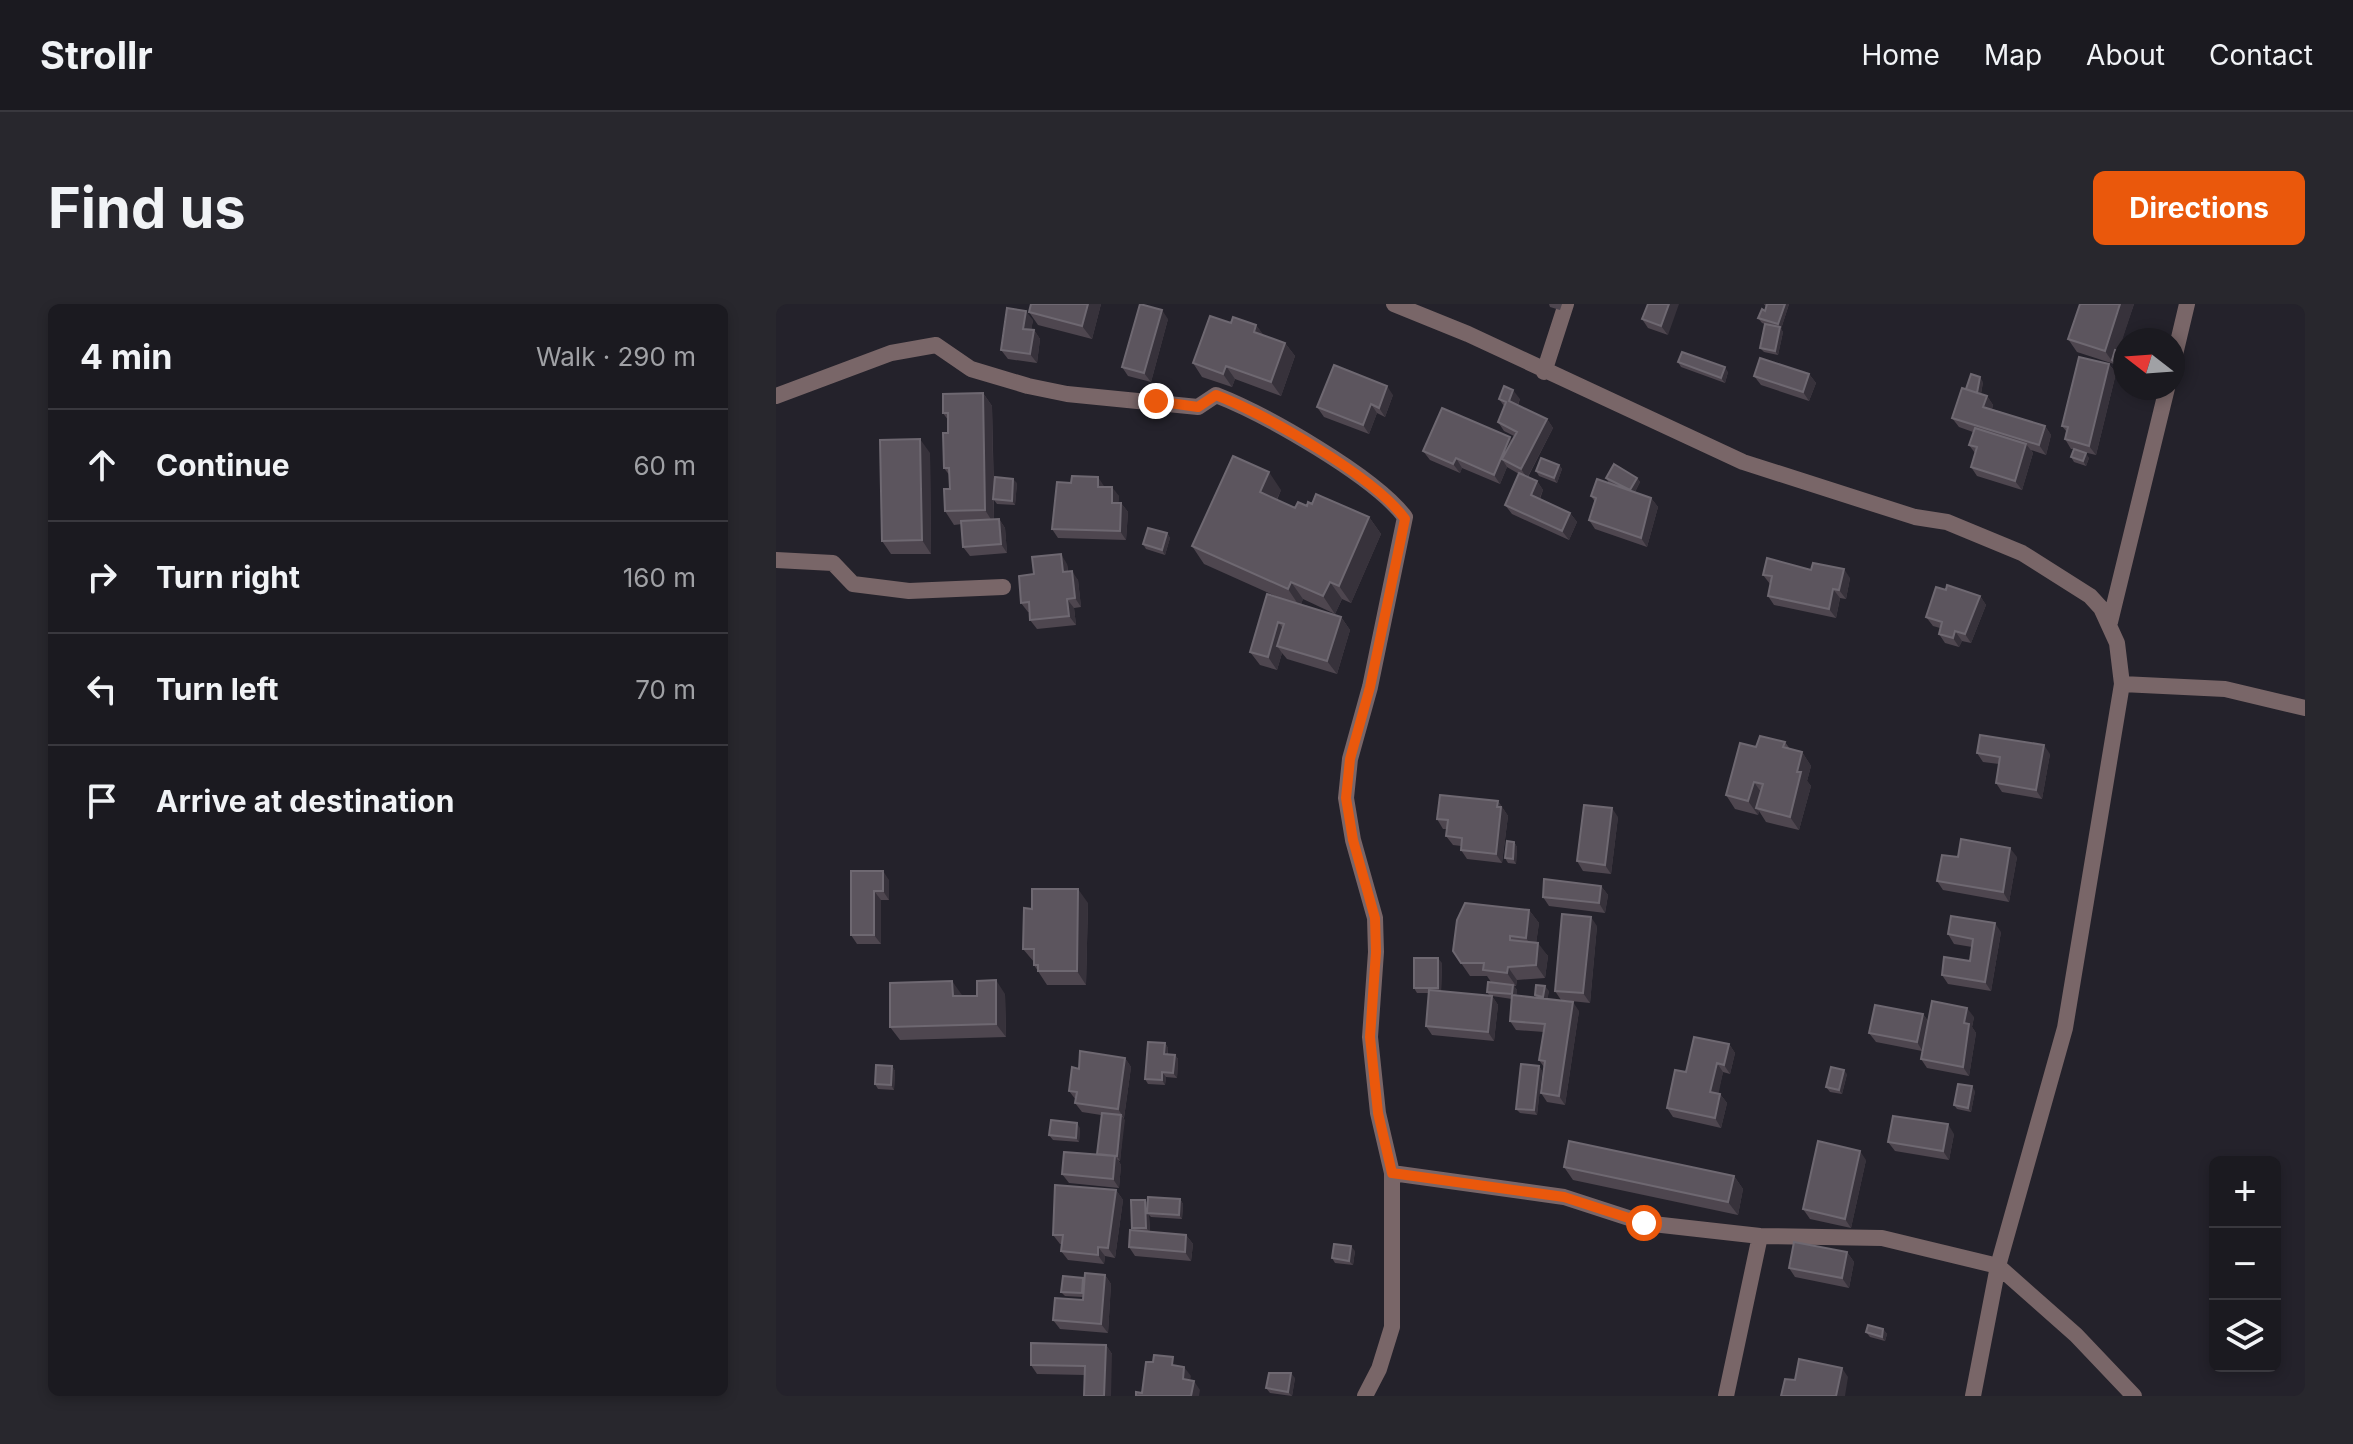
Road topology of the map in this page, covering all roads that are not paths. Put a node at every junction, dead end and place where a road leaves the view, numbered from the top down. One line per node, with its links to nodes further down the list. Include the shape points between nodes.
1 (1394, 304): 5 (street)
2 (1566, 304): 5 (street)
3 (2187, 304): 4 (street)
4 (2181, 328)
5 (1544, 372): 10 (street, via 1743,462 1915,517 1947,522 2022,553 2090,596)
6 (776, 396): 13 (street, via 891,353 936,345 971,369 1067,394 1198,407 1216,395 1271,420 1374,487 1401,512 1405,529 1350,759 1346,798 1375,918 1370,1037 1378,1113)
7 (2164, 400): 10 (street)
8 (776, 560): 9 (street, via 833,563 853,584 909,591)
9 (1003, 587)
10 (2110, 622): 11 (street)
11 (2122, 684): 12 (street, via 2225,689); 15 (street, via 2065,1028)
12 (2305, 708)
13 (1392, 1173): 14 (street, via 1564,1197 1644,1223); 16 (street, via 1392,1327)
14 (1760, 1236): 15 (street, via 1882,1238); 17 (street)
15 (1998, 1266): 18 (street); 19 (street, via 2076,1335)
16 (1365, 1396)
17 (1726, 1396)
18 (1973, 1396)
19 (2134, 1396)

